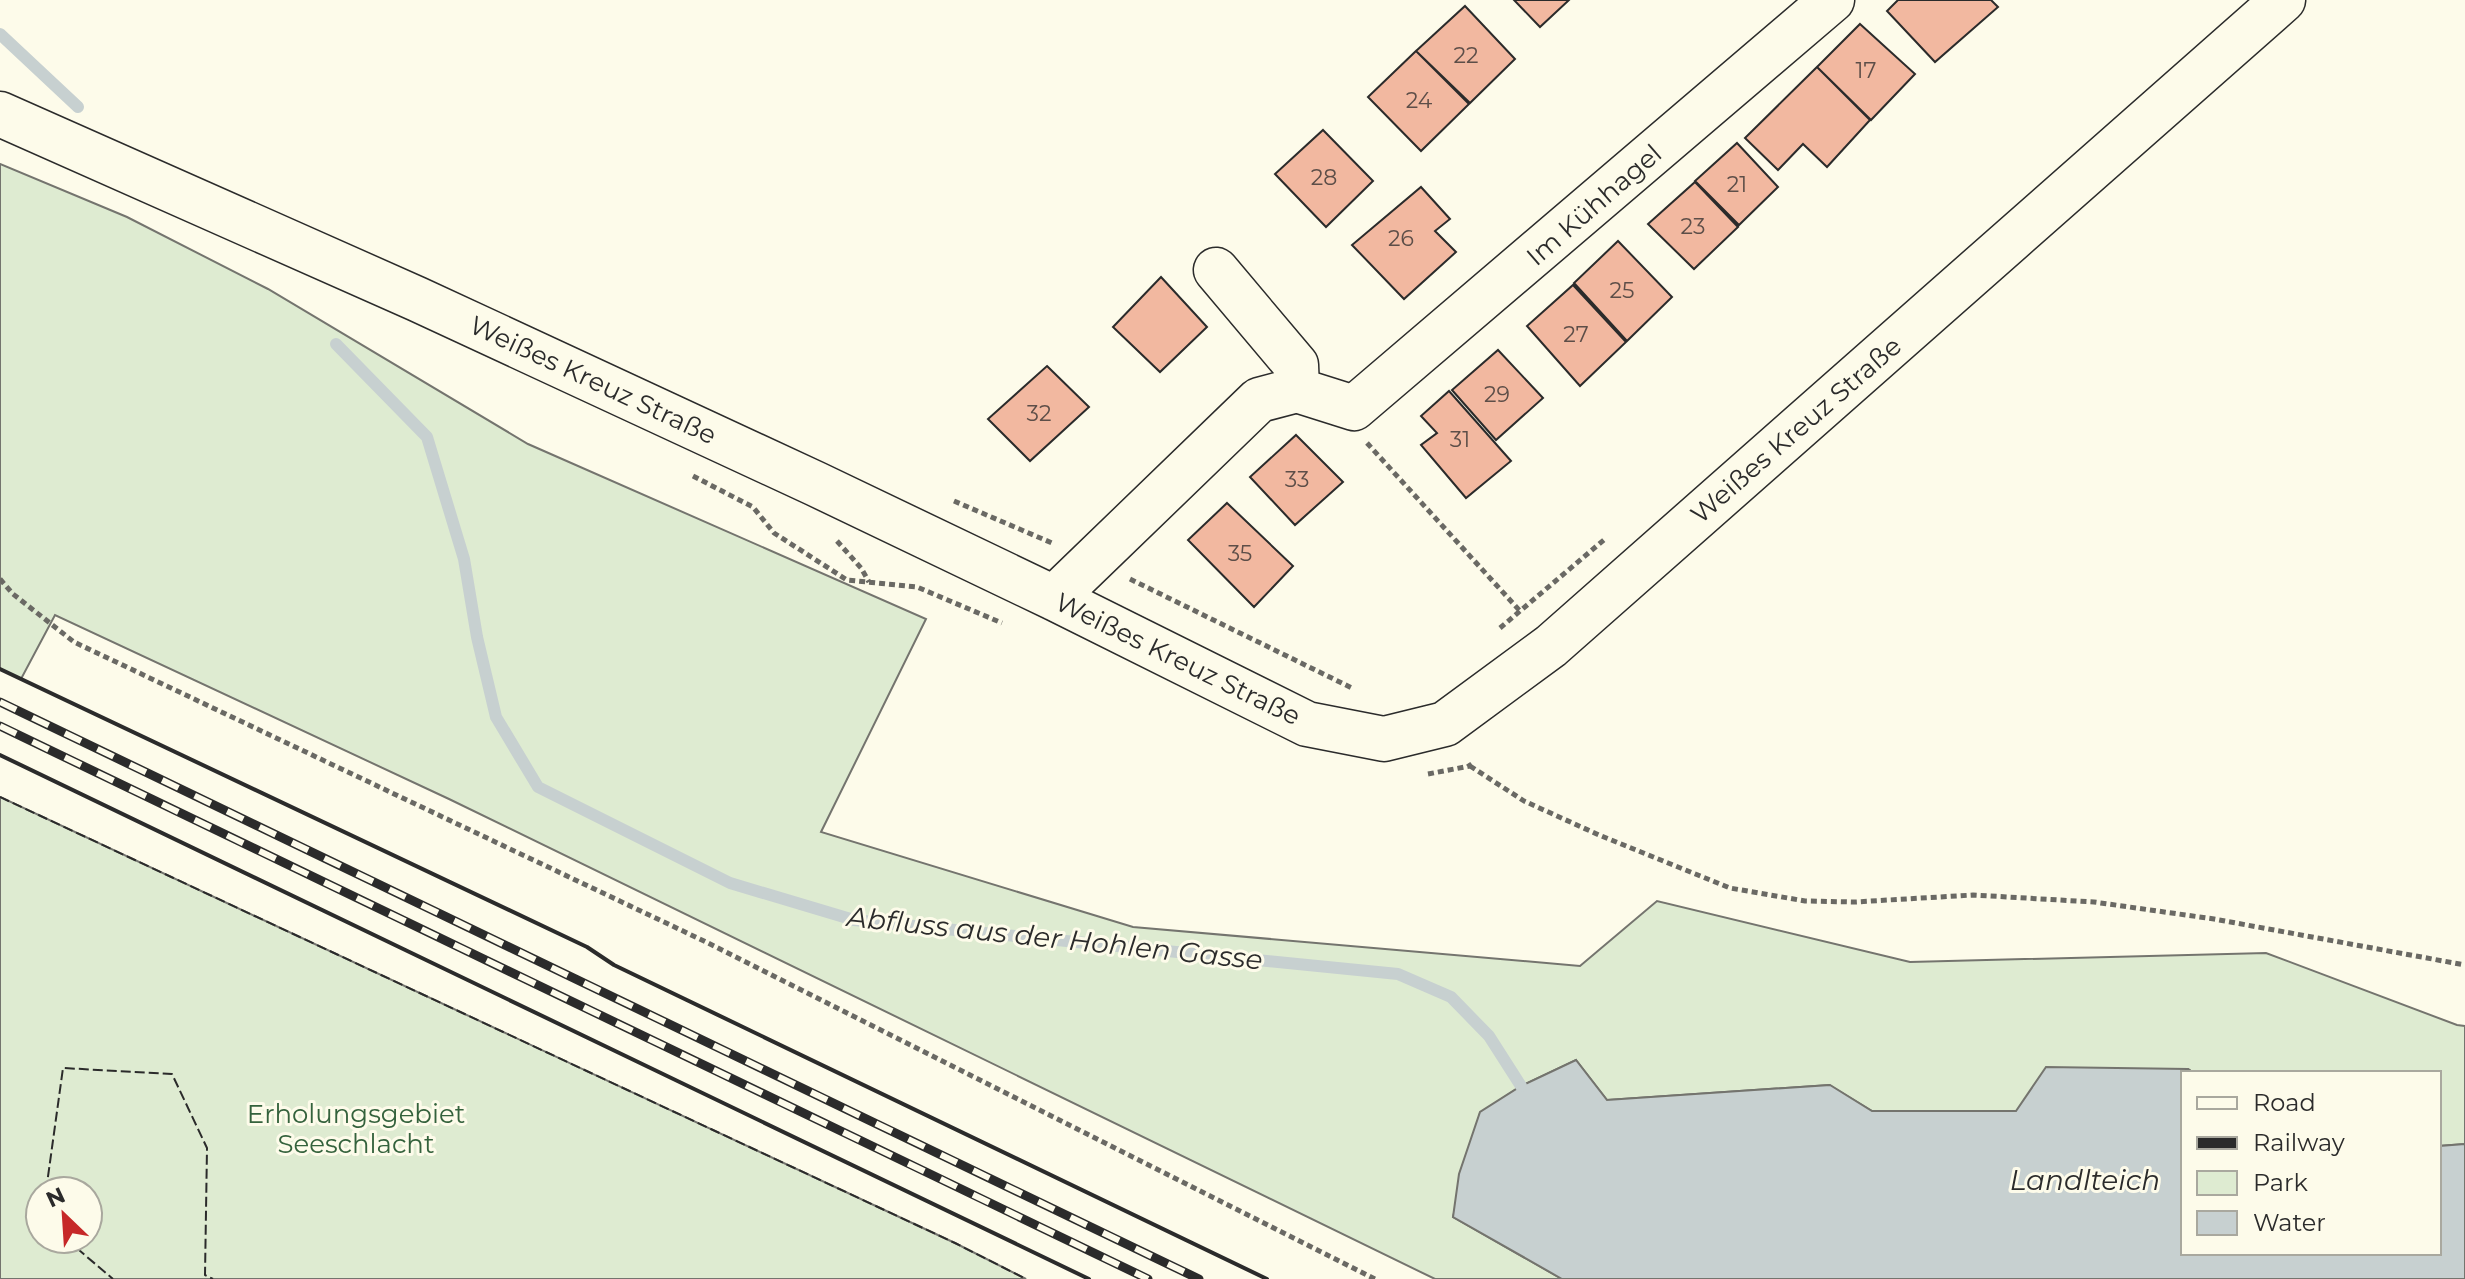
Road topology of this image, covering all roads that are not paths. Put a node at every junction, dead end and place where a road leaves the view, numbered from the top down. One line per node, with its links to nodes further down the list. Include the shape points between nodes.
1 (1832, 0): 5 (street, Im Kühhagel, via 1354,408)
2 (2283, 0): 6 (street, Weißes Kreuz Straße, via 1551,646 1445,724 1384,739 1307,724)
3 (0, 114): 6 (street, Weißes Kreuz Straße, via 431,305)
4 (1216, 270): 5 (street, via 1296,365)
5 (1297, 390): 6 (street, via 1259,400)
6 (1054, 598)

